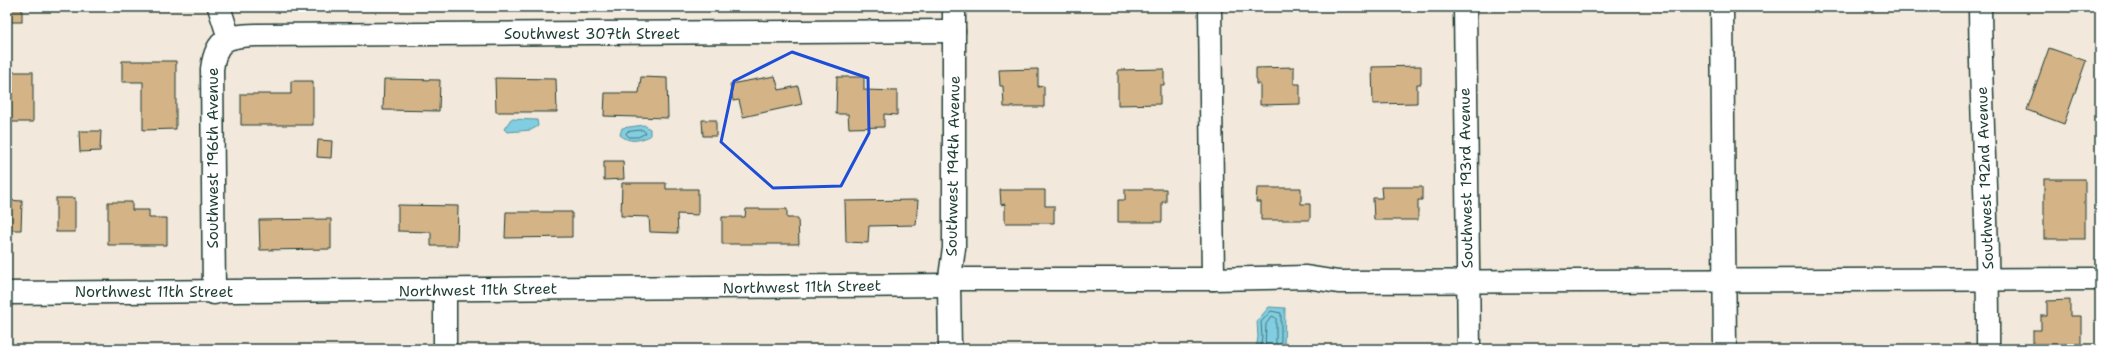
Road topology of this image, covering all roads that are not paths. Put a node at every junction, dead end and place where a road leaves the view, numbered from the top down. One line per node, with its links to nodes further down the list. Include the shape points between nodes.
1 (219, 7): 8 (street)
2 (954, 7): 7 (street, Southwest 194th Avenue)
3 (1210, 7): 9 (street)
4 (1465, 7): 13 (street, Southwest 193rd Avenue)
5 (1722, 7): 12 (street)
6 (1980, 7): 10 (street, Southwest 192nd Avenue)
7 (954, 31): 8 (street, Southwest 307th Street, via 256,35); 14 (street, Southwest 194th Avenue, via 954,248)
8 (229, 38): 16 (street, Southwest 196th Avenue, via 217,49 211,78)
9 (1213, 279): 13 (street, Northwest 11th Street, via 1306,276 1338,282); 14 (street, Northwest 11th Street)
10 (1989, 279): 11 (street); 12 (street, Northwest 11th Street); 22 (street, Southwest 192nd Avenue)
11 (2100, 279)
12 (1724, 280): 13 (street, Northwest 11th Street); 21 (street)
13 (1467, 281): 20 (street, Southwest 193rd Avenue)
14 (950, 282): 15 (street, Northwest 11th Street); 19 (street, Southwest 194th Avenue)
15 (445, 290): 16 (street, Northwest 11th Street); 18 (street)
16 (214, 292): 17 (street, Northwest 11th Street)
17 (7, 293)
18 (445, 349)
19 (950, 349)
20 (1469, 349)
21 (1725, 349)
22 (1988, 349)

